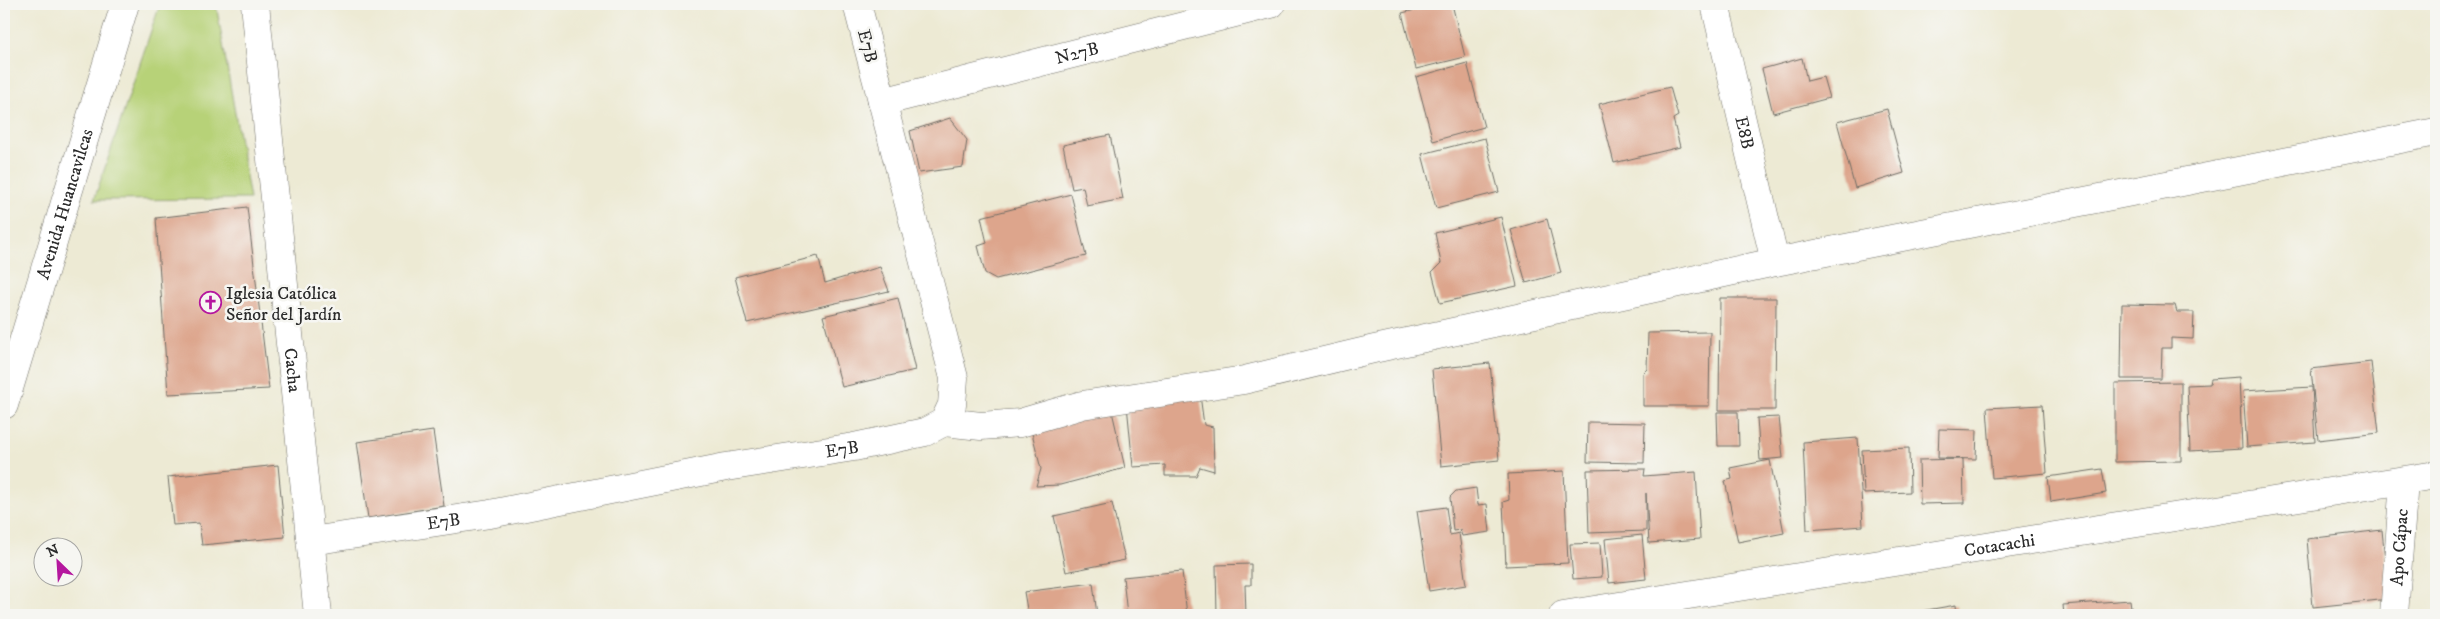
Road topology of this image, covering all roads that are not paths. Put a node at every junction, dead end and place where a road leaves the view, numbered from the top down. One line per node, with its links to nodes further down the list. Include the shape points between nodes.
1 (125, 4): 9 (street, Avenida Huancavilcas)
2 (255, 4): 13 (street, Cacha)
3 (857, 4): 6 (street, E7B)
4 (1272, 4): 6 (street, N27B)
5 (1715, 4): 8 (street, E8B)
6 (882, 102): 10 (street, E7B, via 954,378 952,406)
7 (2436, 132): 8 (street)
8 (1775, 262): 10 (street, via 1244,380 1082,405 1020,424 981,426)
9 (4, 405)
10 (944, 422): 13 (street, E7B, via 925,432 854,447 726,467 490,514)
11 (2436, 475): 12 (street, Cotacachi)
12 (2404, 481): 15 (street, Cotacachi); 16 (street, Apo Cápac)
13 (311, 541): 14 (street, Cacha)
14 (318, 615)
15 (1563, 615)
16 (2394, 615)

